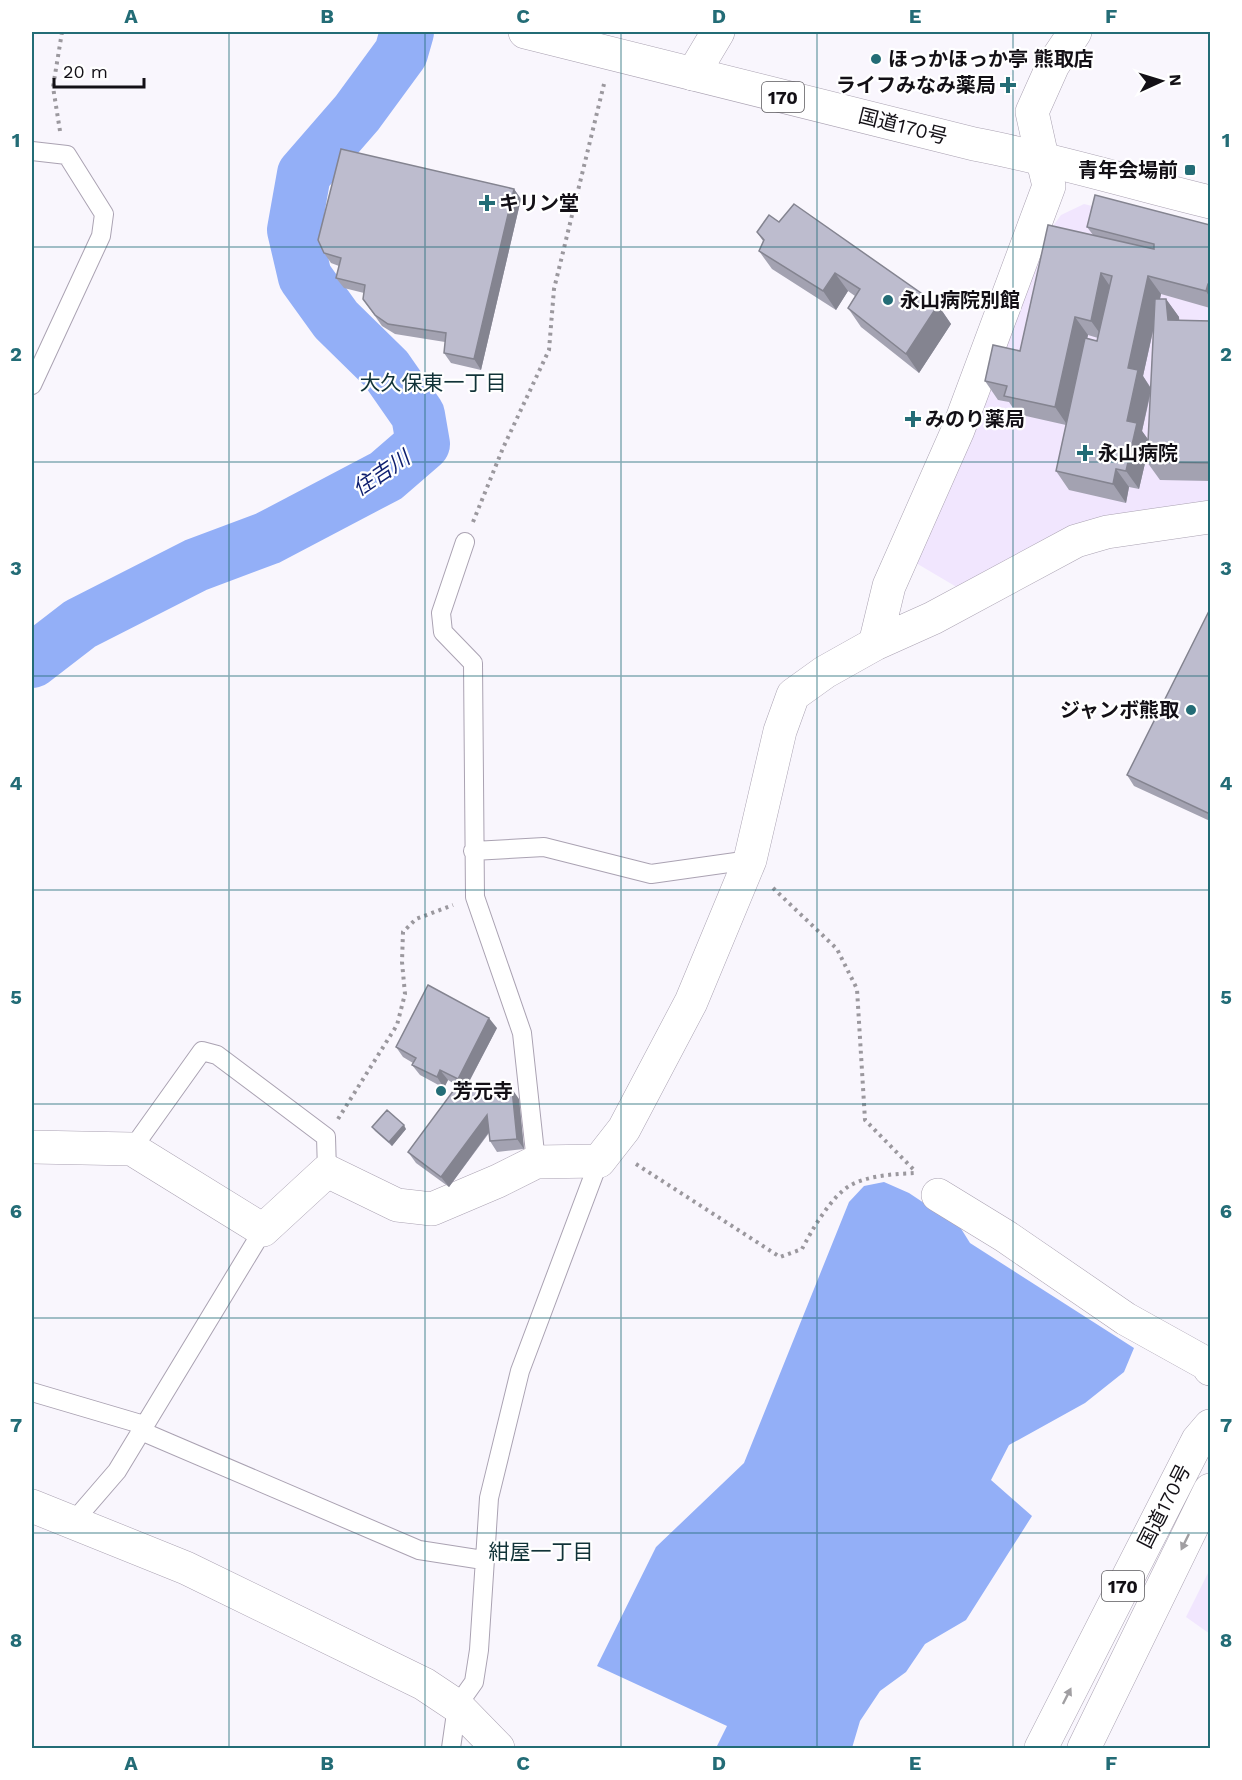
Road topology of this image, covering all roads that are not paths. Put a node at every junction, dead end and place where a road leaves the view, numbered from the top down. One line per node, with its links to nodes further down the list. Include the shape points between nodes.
1 (525, 32): 4 (main road, 国道170号 / 170)
2 (718, 32): 4 (main road)
3 (1075, 32): 6 (main road, via 1053,65 1032,112)
4 (693, 74): 6 (main road, 国道170号 / 170, via 974,144)
5 (32, 151): 8 (lane, via 67,155 104,214 101,236)
6 (1042, 157): 7 (main road, 国道170号 / 170); 11 (main road, via 1049,186 958,430 889,586)
7 (1210, 202)
8 (32, 385)
9 (1210, 517): 11 (main road, via 1107,532 1076,541 933,618)
10 (465, 542): 12 (lane, via 441,613 443,632 473,663)
11 (875, 644): 13 (main road, via 793,695 780,730)
12 (473, 851): 13 (lane, via 544,847 651,874); 17 (lane, via 476,897 522,1033)
13 (750, 860): 16 (main road, via 691,1002 624,1129)
14 (32, 1147): 15 (main road)
15 (132, 1149): 18 (lane, via 201,1051 217,1055 326,1137); 20 (main road)
16 (604, 1155): 17 (main road); 28 (lane, via 520,1371 489,1498)
17 (536, 1162): 18 (main road, via 432,1209 397,1205)
18 (327, 1171): 20 (main road)
19 (928, 1184): 21 (main road, via 1126,1319)
20 (263, 1230): 24 (lane)
21 (1210, 1369)
22 (32, 1392): 24 (lane)
23 (1210, 1426): 32 (main road, 国道170号 / 170, one-way to 23, via 1198,1440)
24 (143, 1428): 27 (lane, via 117,1471); 28 (lane, via 419,1550)
25 (1210, 1490): 33 (main road, 国道170号 / 170, one-way to 33)
26 (32, 1507): 27 (main road)
27 (73, 1522): 29 (main road, via 186,1568 307,1625 424,1684)
28 (483, 1560): 29 (lane, via 474,1682)
29 (457, 1706): 30 (lane); 31 (main road)
30 (451, 1749)
31 (498, 1749)
32 (1041, 1749)
33 (1084, 1749)

